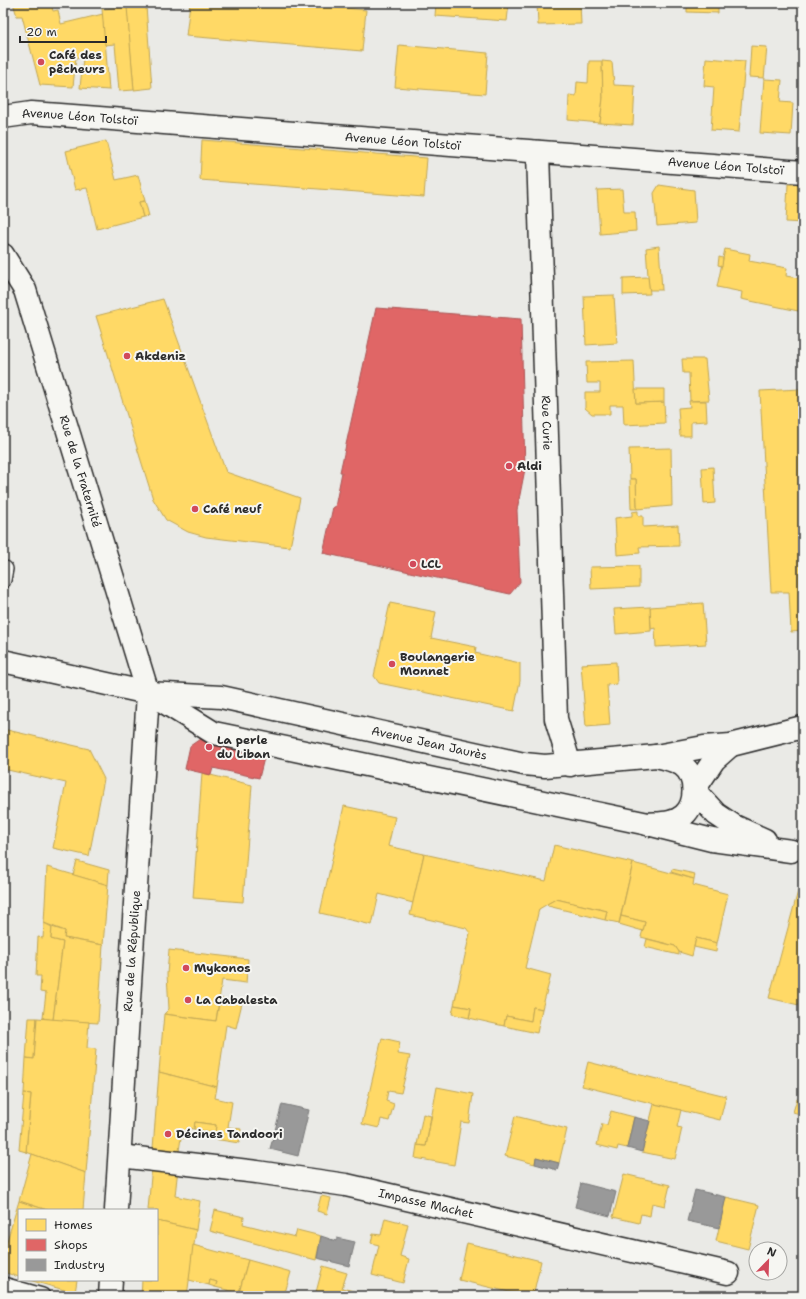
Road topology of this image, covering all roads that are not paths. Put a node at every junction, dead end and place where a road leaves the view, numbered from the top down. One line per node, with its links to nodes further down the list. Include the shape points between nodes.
1 (3, 117): 2 (street, Avenue Léon Tolstoï, via 31,113)
2 (538, 152): 3 (street, Avenue Léon Tolstoï); 10 (street, Rue Curie, via 556,719)
3 (803, 172)
4 (3, 255): 6 (street, Rue de la Fraternité, via 25,290)
5 (3, 661): 6 (street, Avenue Jean Jaurès)
6 (148, 692): 10 (street, Avenue Jean Jaurès, via 221,697 524,764); 12 (street, Avenue Jean Jaurès, via 214,733); 14 (street, Rue de la République)
7 (803, 727): 8 (street)
8 (731, 745): 9 (street, via 704,746); 11 (street, via 714,760)
9 (656, 756): 10 (street, Avenue Jean Jaurès); 11 (street, Avenue Jean Jaurès, via 683,766)
10 (570, 764)
11 (694, 790): 12 (street, Avenue Jean Jaurès, via 692,803 683,815 668,823); 13 (street, Avenue Jean Jaurès, via 716,814 734,826)
12 (648, 824): 13 (street, Avenue Jean Jaurès, via 712,840)
13 (797, 854)
14 (120, 1156): 15 (street, Rue de la République); 16 (street, Impasse Machet, via 346,1185)
15 (116, 1209)
16 (728, 1273)
17 (111, 1281): 20 (street)
18 (3, 1285): 19 (lane)
19 (42, 1296)
20 (110, 1296)

